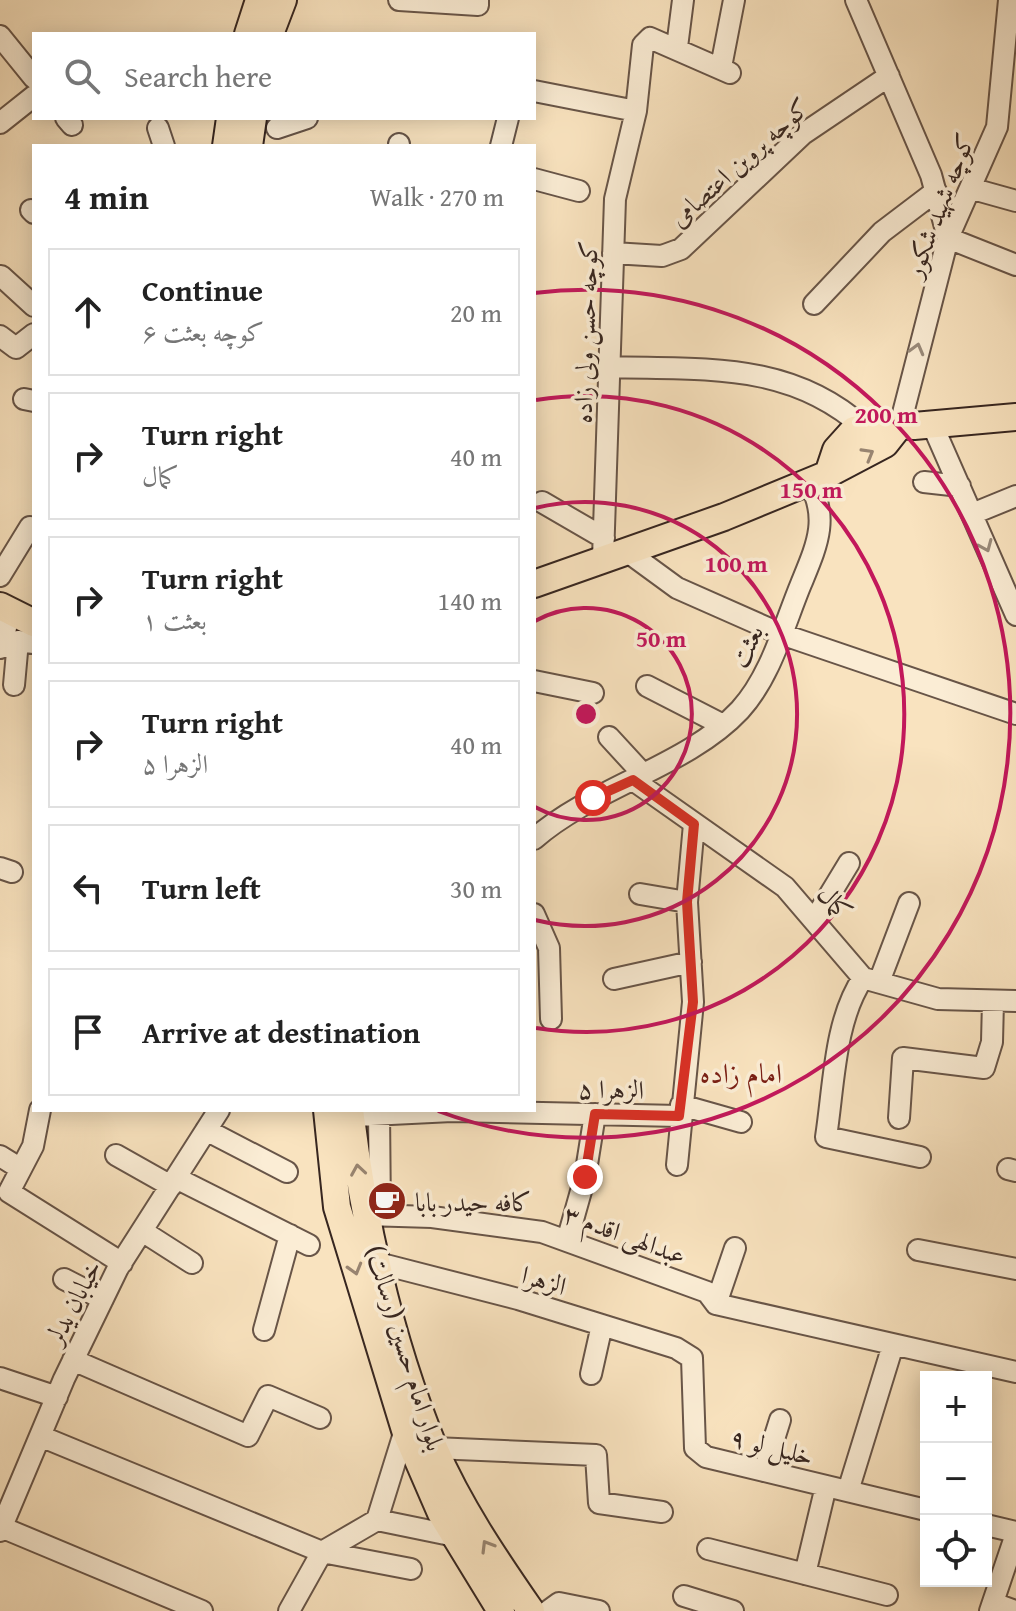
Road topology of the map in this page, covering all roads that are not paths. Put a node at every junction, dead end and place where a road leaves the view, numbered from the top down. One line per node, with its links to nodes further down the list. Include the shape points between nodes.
1 (259, 0): 9 (main road)
2 (283, 0): 10 (main road)
3 (399, 0): 4 (street, via 478,5)
4 (478, 0)
5 (683, 0): 12 (street)
6 (734, 0): 12 (street, via 726,70)
7 (856, 0): 14 (street)
8 (1009, 0): 22 (street, کوچه شهید شکور)
9 (249, 32)
10 (271, 32)
11 (0, 36): 13 (street)
12 (677, 47): 17 (street, کوچه حسن ولی زاده, via 650,38 643,45)
13 (32, 76)
14 (889, 76): 30 (street); 33 (street, کوچه پروین اعتصامی, via 803,134 681,249 662,256)
15 (536, 91): 17 (street)
16 (32, 98): 21 (street)
17 (636, 111): 33 (street, کوچه حسن ولی زاده, via 615,199)
18 (230, 120): 24 (main road)
19 (299, 120): 23 (street)
20 (508, 120): 26 (street)
21 (0, 123)
22 (1007, 125): 28 (street, کوچه شهید شکور)
23 (272, 127): 25 (main road)
24 (226, 144)
25 (251, 144)
26 (502, 144)
27 (536, 180): 29 (street)
28 (973, 189): 31 (street); 32 (street, کوچه شهید شکور)
29 (579, 191)
30 (936, 191): 32 (street); 37 (street, via 882,232)
31 (1016, 201)
32 (948, 238): 34 (street); 43 (street, کوچه شهید شکور, one-way to 32)
33 (613, 253): 40 (street, کوچه حسن ولی زاده)
34 (1016, 265)
35 (1, 276): 36 (street)
36 (32, 304)
37 (814, 304)
38 (0, 336): 39 (street, via 16,348)
39 (32, 336)
40 (610, 367): 44 (street, via 739,372 788,381 829,399); 52 (street, کوچه حسن ولی زاده)
41 (1016, 417): 42 (main road)
42 (932, 424): 43 (main road); 47 (street)
43 (900, 425): 44 (main road); 45 (main road, one-way to 43, via 885,444)
44 (864, 428): 45 (main road, via 854,430)
45 (818, 477): 52 (main road, via 724,517); 57 (street, بعثت, via 822,523)
46 (924, 482): 47 (street)
47 (960, 486): 50 (street)
48 (1016, 496): 50 (street)
49 (542, 502): 52 (street)
50 (972, 514): 55 (street, one-way to 55)
51 (30, 527): 53 (street)
52 (611, 549): 54 (main road); 57 (street, via 677,588)
53 (0, 576)
54 (536, 583)
55 (1016, 615)
56 (14, 631): 59 (street)
57 (781, 634): 62 (street); 63 (street, بعثت, via 761,680)
58 (536, 681): 61 (street)
59 (14, 685)
60 (647, 686): 63 (street)
61 (593, 693)
62 (1016, 714)
63 (721, 724): 65 (street, بعثت)
64 (609, 737): 65 (street, کمال)
65 (638, 777): 66 (street, کمال); 67 (street, بعثت, via 557,818)
66 (694, 824): 70 (street); 73 (street, کمال, via 785,887)
67 (536, 837)
68 (849, 863): 73 (street)
69 (640, 894): 70 (street)
70 (687, 902): 74 (street)
71 (909, 903): 76 (street)
72 (536, 919): 79 (street, via 549,948)
73 (815, 919): 76 (street, کمال)
74 (691, 962): 75 (street); 80 (street, via 693,1002)
75 (614, 979)
76 (871, 980): 77 (street, via 938,999); 92 (street, via 852,995 826,1137)
77 (993, 1001): 78 (street); 87 (street, via 992,1042 984,1068 903,1058)
78 (1016, 1001)
79 (551, 1019)
80 (680, 1111): 86 (street, الزهرا ۵); 88 (street, الزهرا ۵); 93 (street)
81 (40, 1112): 94 (street, via 33,1146)
82 (218, 1112): 89 (street, خیابان یدلر)
83 (342, 1112): 84 (street, الزهرا ۵); 97 (main road, بلوار امام حسین (رسالت), one-way to 83); 122 (main road, بلوار امام حسین (رسالت), one-way to 122, via 337,1207)
84 (379, 1112): 97 (street)
85 (500, 1112): 86 (street, الزهرا ۵)
86 (595, 1114): 100 (street)
87 (899, 1118)
88 (741, 1122)
89 (206, 1130): 95 (street); 96 (street, خیابان یدلر)
90 (116, 1155): 96 (street)
91 (0, 1156): 94 (street)
92 (920, 1157)
93 (677, 1165)
94 (21, 1169): 104 (street, via 9,1192)
95 (287, 1172)
96 (174, 1182): 98 (street, خیابان یدلر); 99 (street)
97 (373, 1215): 100 (street, عبدالهی اقدم ۳, via 464,1221 542,1232); 106 (main road, بلوار امام حسین (رسالت))
98 (142, 1231): 104 (street, خیابان یدلر); 105 (street)
99 (290, 1235): 101 (street); 112 (street)
100 (567, 1241): 110 (street, عبدالهی اقدم ۳, via 707,1292)
101 (309, 1245)
102 (735, 1248): 110 (street)
103 (918, 1250): 107 (street)
104 (122, 1263): 109 (street, خیابان یدلر)
105 (192, 1263)
106 (378, 1263): 111 (street, الزهرا); 124 (main road, بلوار امام حسین (رسالت))
107 (1016, 1269)
108 (64, 1279): 109 (street)
109 (103, 1299): 115 (street, خیابان یدلر)
110 (716, 1304): 113 (street, عبدالهی اقدم ۳)
111 (602, 1325): 114 (street, الزهرا); 117 (street)
112 (264, 1330)
113 (893, 1345): 116 (street, عبدالهی اقدم ۳); 127 (street)
114 (692, 1358): 125 (street, خلیل لو ۹, via 695,1448 706,1457)
115 (73, 1360): 119 (street, خیابان یدلر); 120 (street, via 248,1436 268,1396)
116 (1016, 1372)
117 (591, 1374)
118 (0, 1378): 119 (street)
119 (57, 1397): 123 (street, خیابان یدلر)
120 (320, 1418)
121 (780, 1420): 125 (street)
122 (405, 1430): 130 (street); 134 (main road, بلوار امام حسین (رسالت))
123 (40, 1436): 132 (street, خیابان یدلر); 136 (street)
124 (434, 1448): 129 (street, via 596,1455 599,1503); 145 (main road, بلوار امام حسین (رسالت), one-way to 124, via 481,1536)
125 (764, 1471): 126 (street, خلیل لو ۹)
126 (826, 1486): 127 (street, خلیل لو ۹); 138 (street)
127 (848, 1491): 128 (street, خلیل لو ۹)
128 (920, 1509)
129 (662, 1512)
130 (377, 1520): 134 (street); 136 (street)
131 (992, 1527): 133 (street)
132 (1, 1529): 142 (street)
133 (1016, 1533): 141 (street)
134 (455, 1536): 144 (main road, بلوار امام حسین (رسالت))
135 (708, 1549): 138 (street)
136 (322, 1552): 137 (street); 143 (street)
137 (411, 1569)
138 (805, 1574): 139 (street)
139 (887, 1595)
140 (684, 1596): 148 (street)
141 (991, 1607): 149 (street)
142 (202, 1611)
143 (289, 1611)
144 (501, 1611)
145 (531, 1611)
146 (548, 1611): 147 (street, via 559,1603)
147 (599, 1611)
148 (733, 1611)
149 (1015, 1611)

